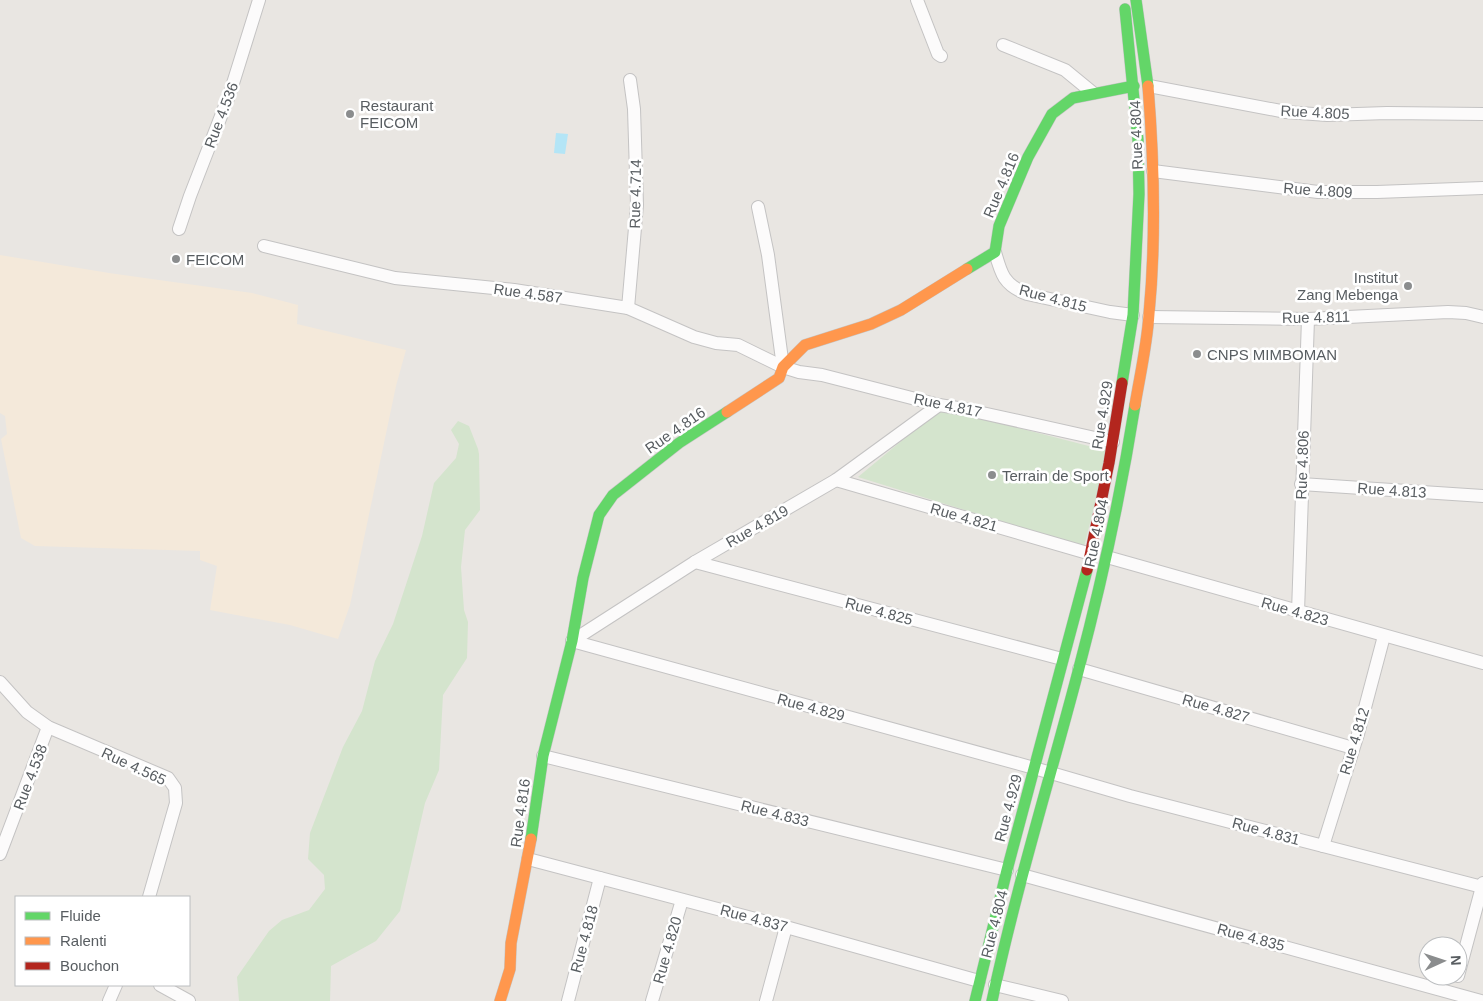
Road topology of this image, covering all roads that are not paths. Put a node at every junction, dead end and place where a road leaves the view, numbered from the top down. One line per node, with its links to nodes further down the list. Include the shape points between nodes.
1 (259, 0): 15 (street, Rue 4.536, via 230,93)
2 (917, 0): 6 (street)
3 (1123, 0): 8 (main road, Rue 4.929)
4 (1136, 0): 9 (main road, Rue 4.804)
5 (1003, 45): 10 (street, via 1065,70)
6 (941, 56)
7 (630, 80): 18 (street, Rue 4.714, via 637,205)
8 (1134, 86): 10 (main road, Rue 4.816); 19 (main road, Rue 4.929, via 1139,194)
9 (1149, 86): 11 (street, Rue 4.805, via 1286,112 1327,115); 12 (main road, Rue 4.804)
10 (1093, 93): 17 (main road, Rue 4.816, via 1073,98 1052,114 1028,158 999,226)
11 (1483, 114)
12 (1153, 171): 13 (street, Rue 4.809, via 1318,192); 20 (main road, Rue 4.804)
13 (1483, 188)
14 (758, 207): 23 (street)
15 (179, 229)
16 (264, 246): 18 (street, Rue 4.587, via 394,278 514,290)
17 (994, 252): 19 (street, Rue 4.815, via 1005,281 1015,289 1110,312); 23 (main road, Rue 4.816, via 901,310 871,324 805,345)
18 (628, 308): 23 (street, Rue 4.587, via 694,337 738,345)
19 (1134, 314): 25 (main road, Rue 4.929)
20 (1148, 317): 22 (street, Rue 4.811); 30 (main road, Rue 4.804, via 1126,461)
21 (1483, 317): 22 (street, Rue 4.811, via 1448,312)
22 (1308, 319): 27 (street, Rue 4.806)
23 (783, 367): 24 (street, Rue 4.817); 34 (main road, Rue 4.816, via 779,378 679,443 605,504 595,528)
24 (938, 405): 25 (street, Rue 4.817); 26 (street, Rue 4.819)
25 (1113, 442): 29 (main road, Rue 4.929)
26 (836, 480): 29 (street, Rue 4.821); 31 (street, Rue 4.819)
27 (1301, 484): 28 (street, Rue 4.813); 32 (street, Rue 4.806)
28 (1483, 496)
29 (1091, 554): 35 (main road, Rue 4.929)
30 (1107, 557): 32 (street, Rue 4.823); 37 (main road, Rue 4.804)
31 (695, 562): 34 (street, Rue 4.819); 35 (street, Rue 4.825)
32 (1298, 612): 33 (street, Rue 4.823)
33 (1384, 636): 36 (street, Rue 4.823); 40 (street, Rue 4.812)
34 (572, 641): 41 (main road, Rue 4.816); 42 (street, Rue 4.829)
35 (1062, 659): 42 (main road, Rue 4.929)
36 (1483, 663)
37 (1079, 668): 40 (street, Rue 4.827); 43 (main road, Rue 4.804)
38 (0, 682): 39 (street, Rue 4.565, via 27,712)
39 (48, 728): 45 (street, Rue 4.538); 51 (street, Rue 4.565, via 168,778 175,788 176,803)
40 (1353, 748): 44 (street, Rue 4.812)
41 (543, 756): 46 (main road, Rue 4.816); 47 (street, Rue 4.833)
42 (1034, 768): 43 (street, Rue 4.829); 47 (main road, Rue 4.929)
43 (1050, 772): 44 (street, Rue 4.831); 48 (main road, Rue 4.804)
44 (1323, 846): 50 (street, Rue 4.831)
45 (0, 854)
46 (528, 858): 49 (street, Rue 4.837); 62 (main road, Rue 4.816, via 511,943 510,969)
47 (1007, 870): 55 (main road, Rue 4.929)
48 (1022, 875): 56 (main road, Rue 4.804); 59 (street, Rue 4.835)
49 (600, 878): 52 (street, Rue 4.837); 63 (street, Rue 4.818)
50 (1482, 885): 54 (street)
51 (149, 896)
52 (682, 900): 53 (street, Rue 4.837); 64 (street, Rue 4.820)
53 (786, 927): 55 (street, Rue 4.837); 65 (street)
54 (1468, 938)
55 (979, 981): 66 (main road, Rue 4.929)
56 (995, 985): 67 (main road, Rue 4.804); 68 (street)
57 (116, 986): 60 (street)
58 (162, 986): 61 (street)
59 (1453, 997): 69 (street, Rue 4.835)
60 (109, 1001)
61 (189, 1001)
62 (500, 1001)
63 (568, 1001)
64 (652, 1001)
65 (766, 1001)
66 (975, 1001)
67 (992, 1001)
68 (1062, 1001)
69 (1481, 1001)

